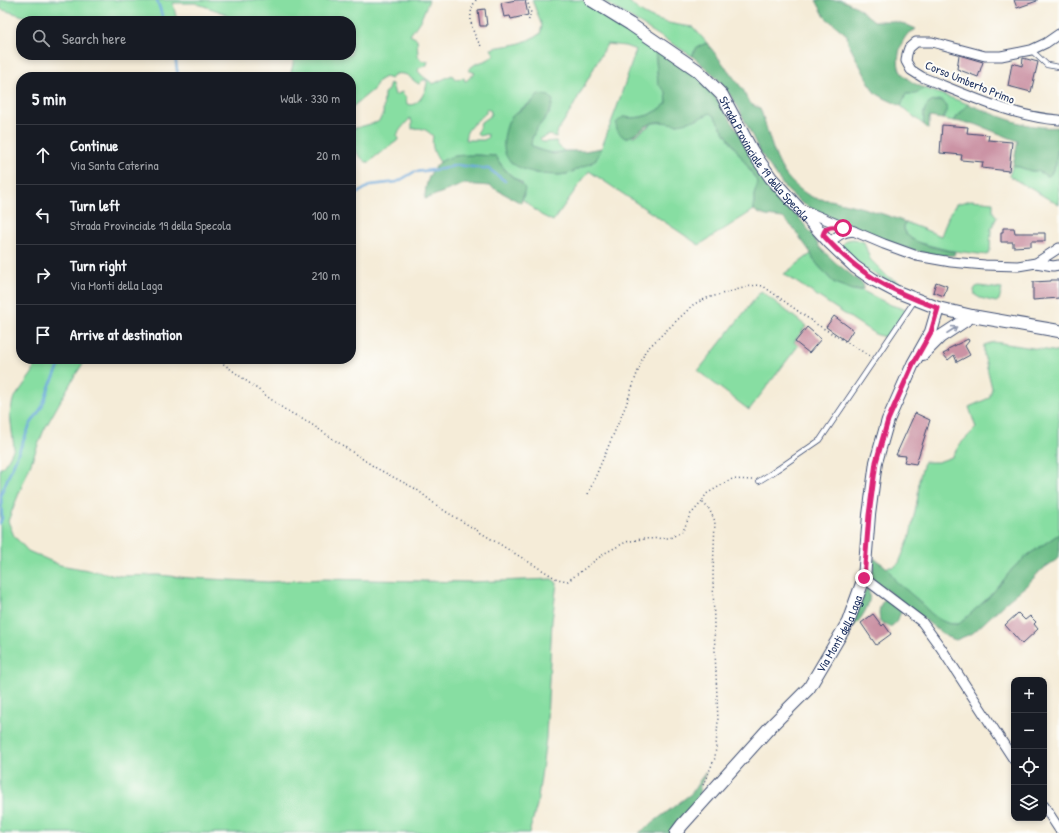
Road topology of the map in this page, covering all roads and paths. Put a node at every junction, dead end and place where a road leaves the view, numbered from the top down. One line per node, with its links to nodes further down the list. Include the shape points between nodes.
1 (476, 0): 6 (path, via 472,5 472,28)
2 (527, 0): 4 (path, via 531,13)
3 (591, 0): 10 (street, Strada Provinciale 19 della Specola, via 697,70 722,95 752,151 771,178)
4 (528, 22)
5 (1059, 34): 7 (street, Corso Umberto Primo)
6 (481, 46)
7 (1031, 50): 8 (lane, via 1047,65); 9 (street, Corso Umberto Primo, via 1001,56 985,56 926,41 916,42 909,48 906,61 915,73 937,83 1016,113)
8 (1059, 67)
9 (1059, 120)
10 (798, 207): 11 (street); 12 (street, Strada Provinciale 19 della Specola)
11 (855, 231): 12 (street, via 832,226 824,230); 14 (street, via 917,256 1001,266)
12 (826, 239): 16 (street, Strada Provinciale 19 della Specola, via 855,267 874,280)
13 (1059, 248): 14 (street)
14 (1036, 263): 15 (street)
15 (1059, 265)
16 (915, 300): 17 (street, Strada Provinciale 19 della Specola); 20 (lane)
17 (938, 308): 18 (street, Strada Provinciale 19 della Specola); 22 (street, Via Monti della Laga, via 931,332)
18 (972, 316): 19 (street, Strada Provinciale 19 della Specola); 22 (street, Via Monti della Laga, one-way to 18, via 940,337)
19 (1059, 331)
20 (875, 359): 23 (lane, via 820,440); 24 (path, via 816,324 763,286 747,287 694,304 645,351 626,405)
21 (224, 364): 25 (path, via 284,409 557,579 568,581 605,553 626,542 670,538 683,531 690,515)
22 (913, 364): 26 (street, Via Monti della Laga, via 888,420 876,462)
23 (759, 481): 25 (path, via 732,479 706,494)
24 (588, 494)
25 (702, 502): 28 (path, via 709,509 715,522 714,627 718,721 715,758 701,788)
26 (864, 578): 27 (street, via 922,622 942,648); 28 (street, Via Monti della Laga, via 848,622 809,688)
27 (1011, 755)
28 (702, 803): 31 (street, Via Monti della Laga)
29 (1047, 811): 30 (street)
30 (1059, 829)
31 (676, 833)

